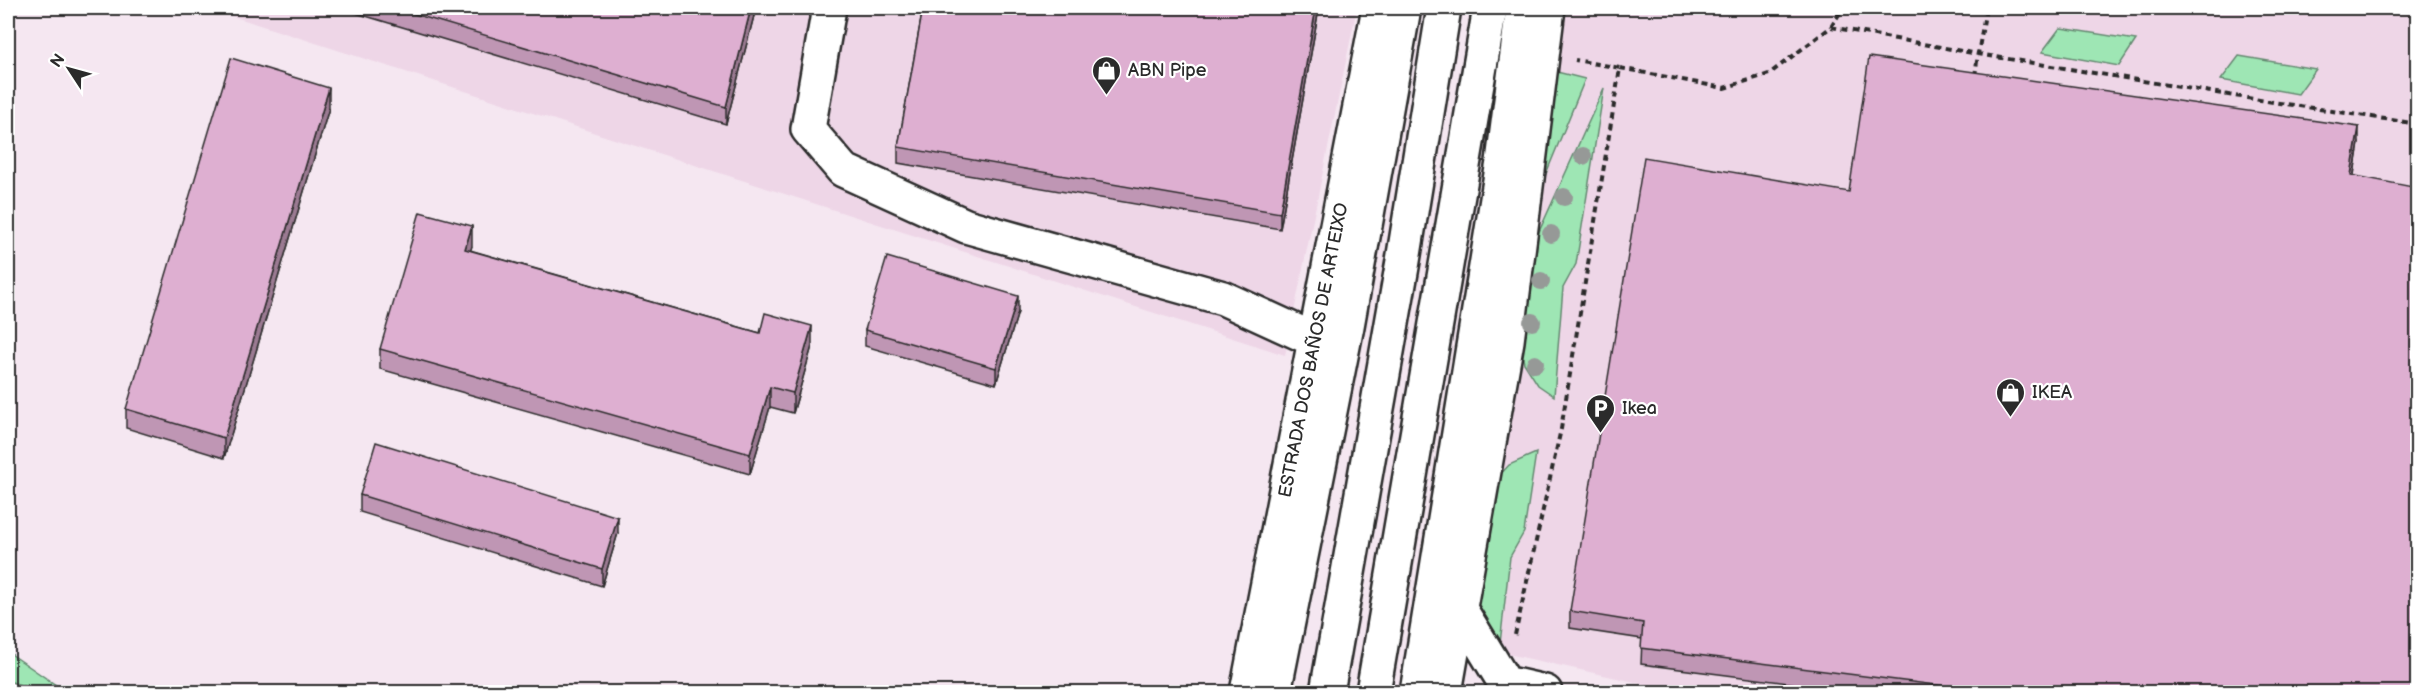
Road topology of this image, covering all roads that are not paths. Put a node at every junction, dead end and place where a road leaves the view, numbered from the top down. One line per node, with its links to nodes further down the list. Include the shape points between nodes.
1 (829, 8): 8 (main road, via 808,129 843,170 966,226 1223,298)
2 (1379, 8): 8 (main road, ESTRADA DOS BAÑOS DE ARTEIXO)
3 (1404, 8): 11 (main road, via 1347,326)
4 (1444, 8): 12 (main road)
5 (1490, 8): 13 (main road)
6 (1523, 8): 14 (main road, via 1503,162)
7 (1548, 8): 9 (main road, via 1507,341)
8 (1315, 340): 10 (main road, ESTRADA DOS BAÑOS DE ARTEIXO)
9 (1458, 606): 15 (main road); 16 (main road, via 1505,683)
10 (1247, 693)
11 (1274, 693)
12 (1327, 693)
13 (1373, 693)
14 (1417, 693)
15 (1444, 693)
16 (1545, 693)

